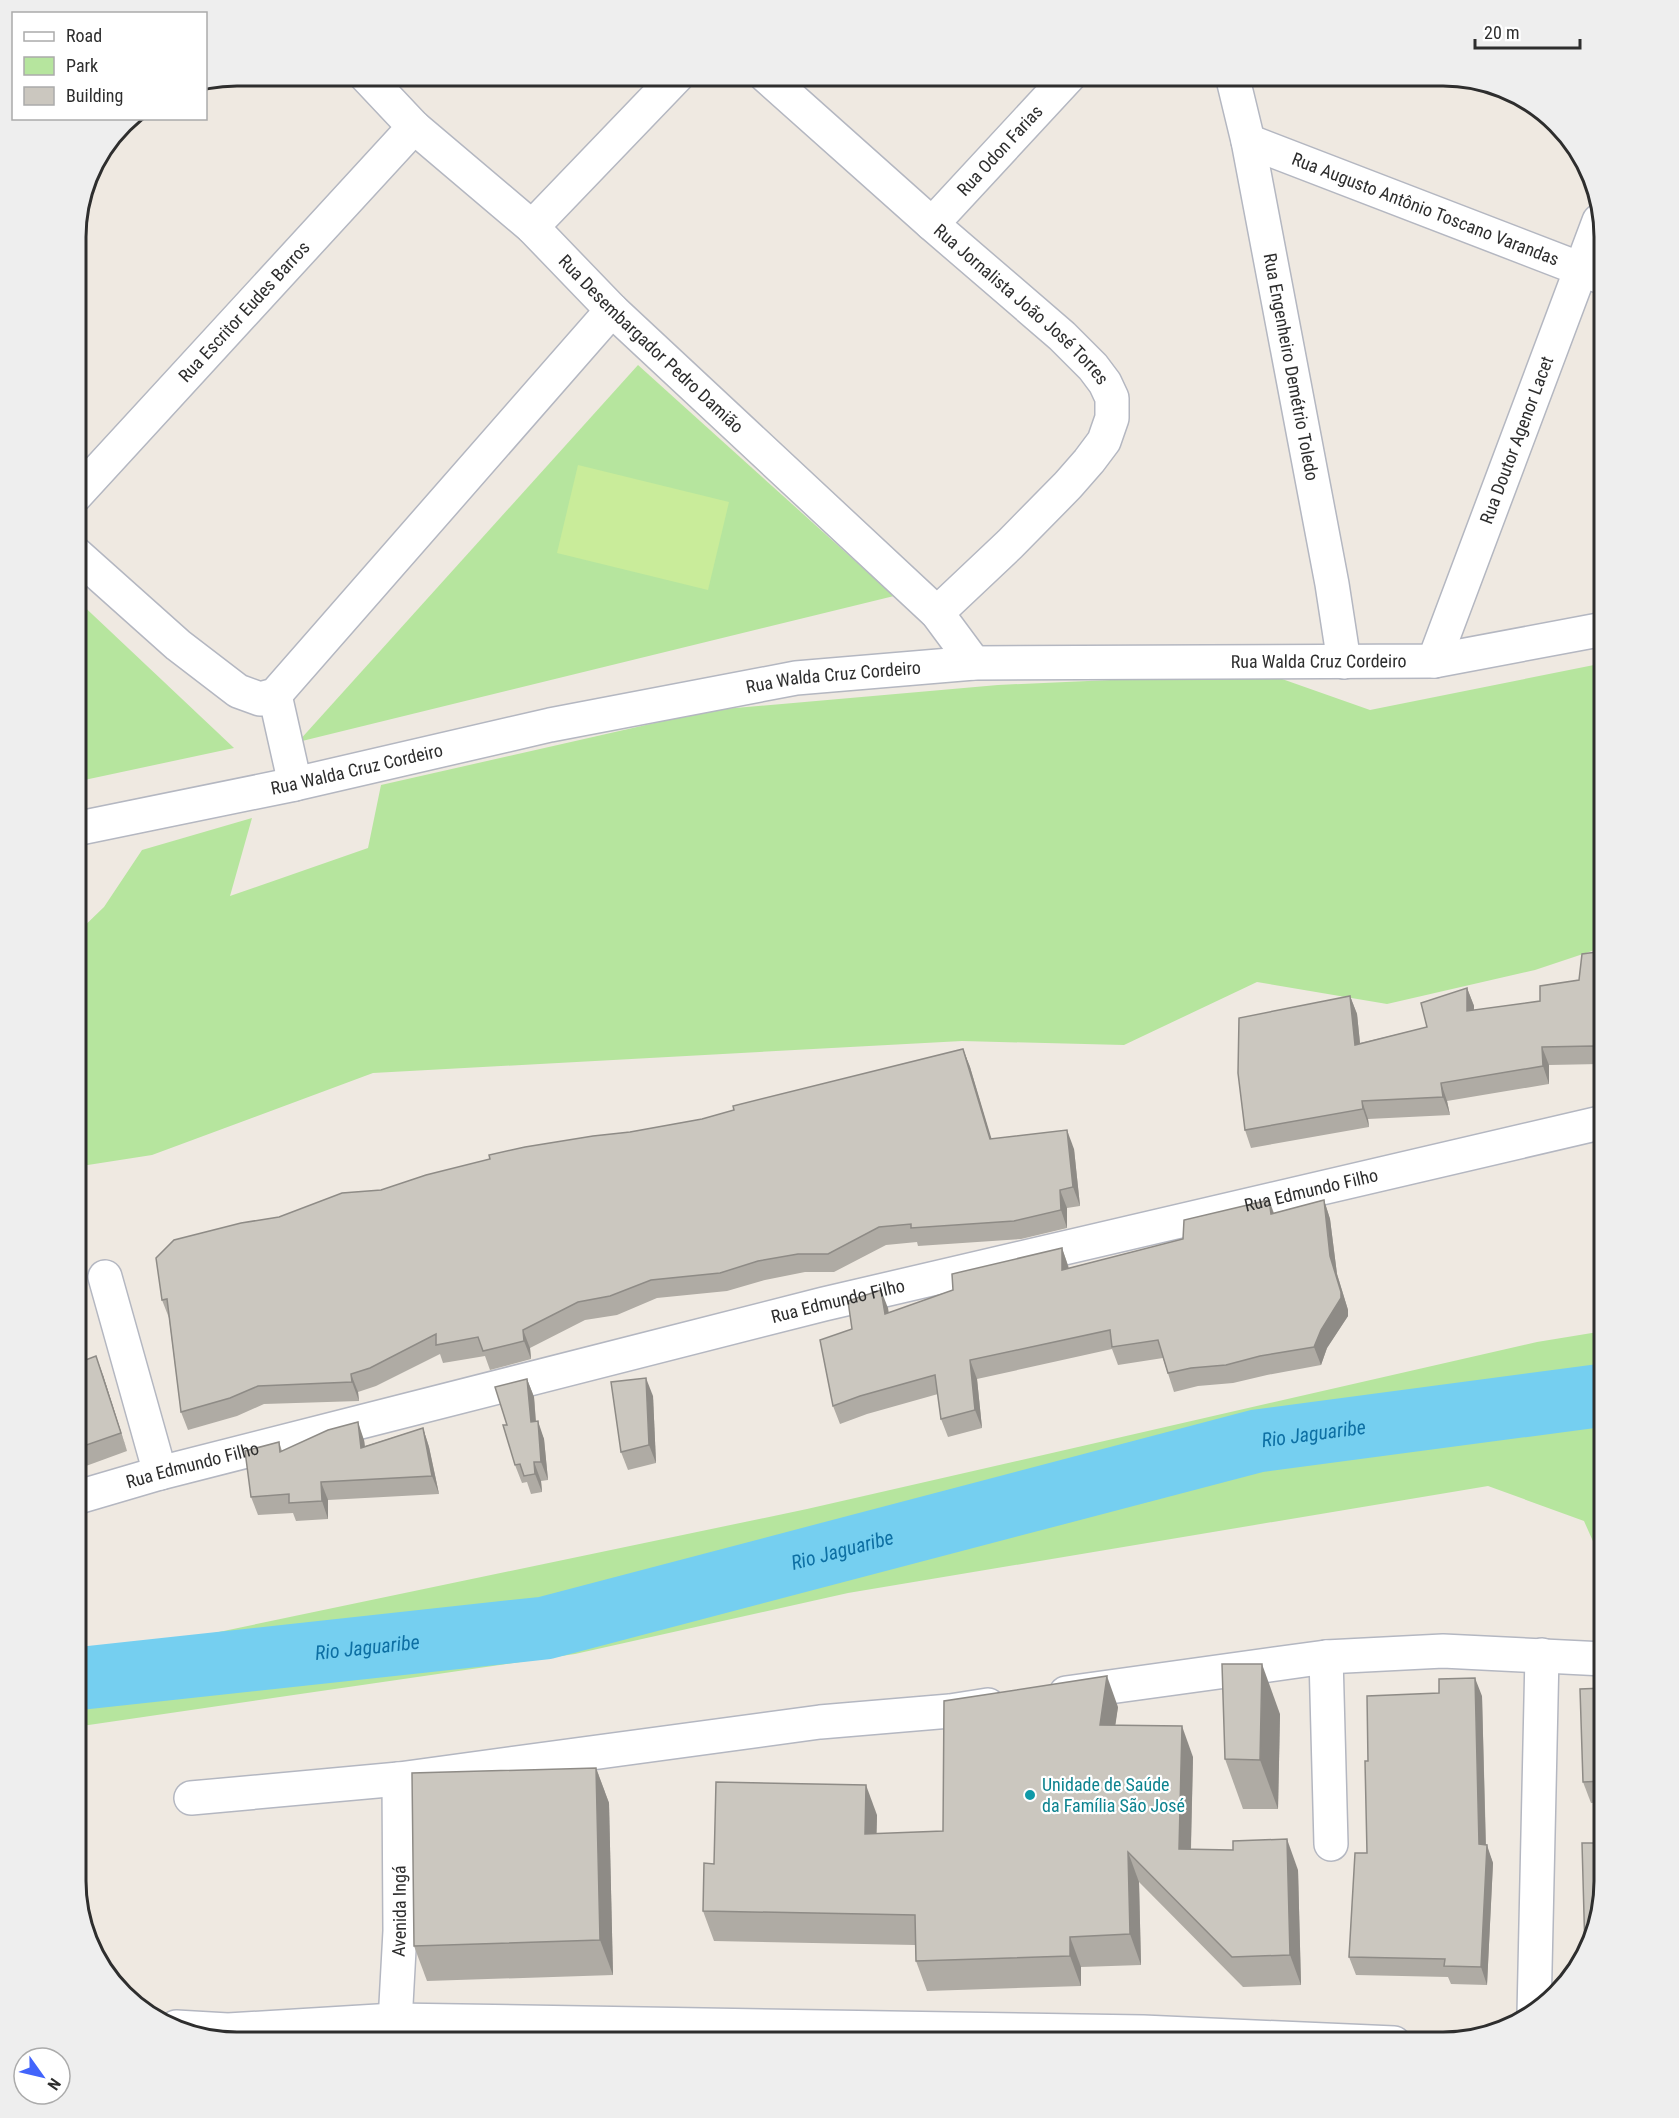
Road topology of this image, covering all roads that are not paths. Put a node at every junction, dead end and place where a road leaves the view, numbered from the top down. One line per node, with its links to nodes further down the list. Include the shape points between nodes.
1 (375, 85): 6 (street, Rua Desembargador Pedro Damião)
2 (668, 85): 9 (street)
3 (777, 85): 8 (street, Rua Jornalista João José Torres)
4 (1060, 86): 8 (street, Rua Odon Farias)
5 (1235, 86): 7 (street, Rua Engenheiro Demétrio Toledo)
6 (414, 127): 9 (street, Rua Desembargador Pedro Damião); 12 (street, Rua Escritor Eudes Barros)
7 (1248, 141): 10 (street, Rua Augusto Antônio Toscano Varandas); 16 (street, Rua Engenheiro Demétrio Toledo)
8 (932, 224): 14 (street, Rua Jornalista João José Torres, via 1062,336 1093,367 1112,398 1112,418 1104,441 1068,485)
9 (532, 227): 11 (street, Rua Desembargador Pedro Damião)
10 (1593, 273): 17 (street, Rua Doutor Agenor Lacet)
11 (612, 310): 14 (street, Rua Desembargador Pedro Damião); 19 (street)
12 (86, 484)
13 (86, 563): 19 (street, via 178,645 238,691 260,699)
14 (937, 613): 18 (street, Rua Desembargador Pedro Damião)
15 (1594, 631): 17 (street, Rua Walda Cruz Cordeiro)
16 (1344, 662): 17 (street, Rua Walda Cruz Cordeiro); 18 (street, Rua Walda Cruz Cordeiro)
17 (1434, 662)
18 (974, 663): 20 (street, Rua Walda Cruz Cordeiro, via 796,678 550,725)
19 (275, 695): 20 (street)
20 (295, 784): 21 (street, Rua Walda Cruz Cordeiro)
21 (86, 828)
22 (1594, 1124): 24 (street, Rua Edmundo Filho, via 824,1304)
23 (105, 1277): 24 (street)
24 (160, 1473): 25 (street, Rua Edmundo Filho)
25 (86, 1495)
26 (1542, 1655): 27 (street, via 1443,1651); 28 (street); 32 (street)
27 (1326, 1657): 29 (street, via 950,1712 820,1722); 31 (street)
28 (1594, 1658)
29 (399, 1779): 30 (street); 34 (street, Avenida Ingá, via 400,1931)
30 (191, 1798)
31 (1331, 1844)
32 (1534, 2001)
33 (206, 2029): 34 (street)
34 (394, 2032)

